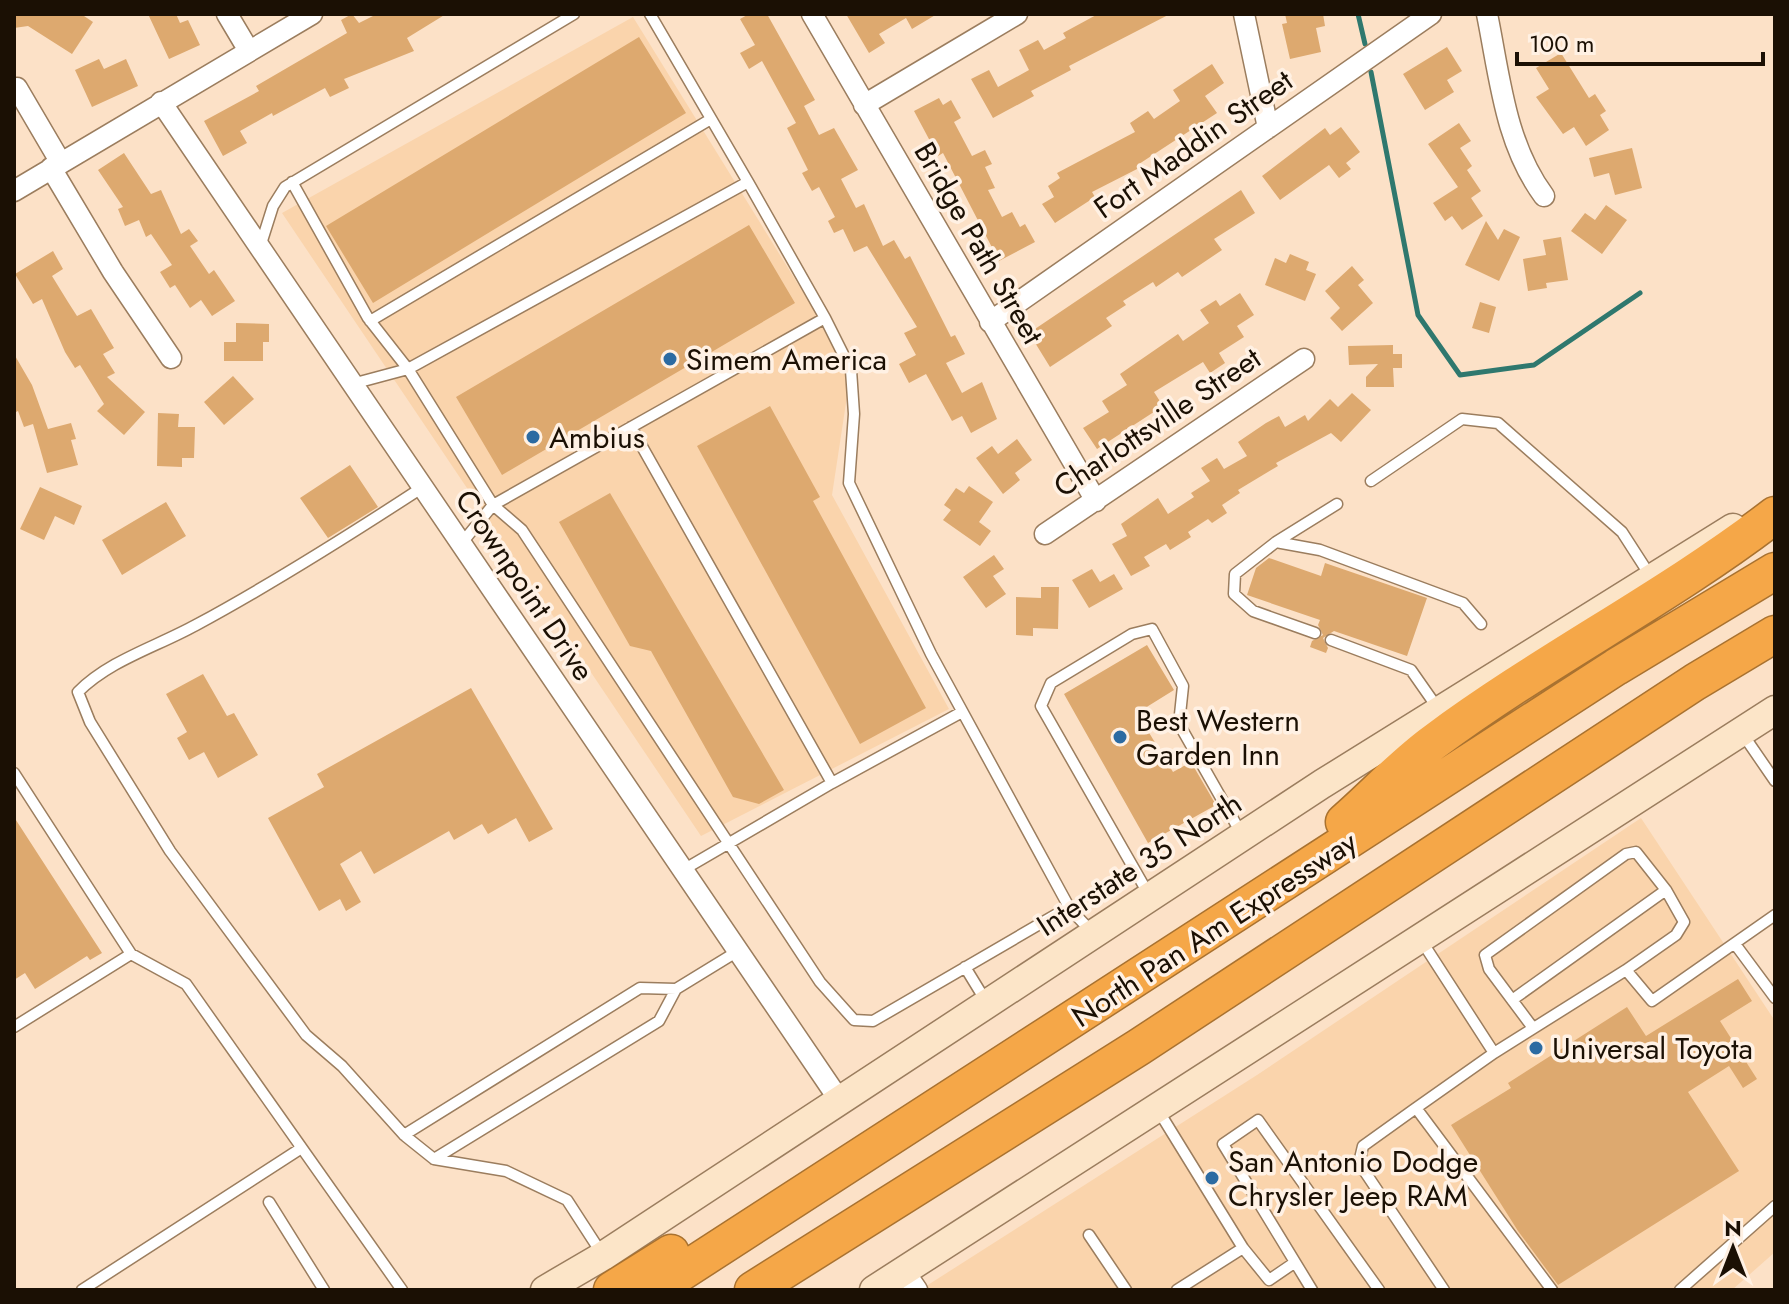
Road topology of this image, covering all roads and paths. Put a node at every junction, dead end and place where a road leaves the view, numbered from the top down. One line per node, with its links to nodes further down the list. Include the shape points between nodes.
1 (227, 14): 10 (street)
2 (312, 14): 10 (street)
3 (574, 14): 17 (lane)
4 (650, 14): 14 (lane)
5 (812, 14): 13 (street, Bridge Path Street)
6 (1017, 14): 13 (street)
7 (1244, 14): 15 (street)
8 (1431, 14): 15 (street, Fort Maddin Street)
9 (1487, 14): 20 (street, via 1511,136)
10 (249, 51): 12 (street)
11 (17, 88): 16 (street)
12 (161, 102): 16 (street); 21 (street, Crownpoint Drive)
13 (864, 105): 24 (street, Bridge Path Street)
14 (711, 119): 18 (lane); 23 (lane)
15 (1268, 128): 24 (street, Fort Maddin Street)
16 (56, 165): 19 (street); 25 (street, via 113,272)
17 (292, 182): 21 (lane, via 273,206); 23 (lane)
18 (748, 182): 22 (lane); 27 (lane)
19 (14, 191)
20 (1544, 196)
21 (260, 248): 28 (street, Crownpoint Drive)
22 (825, 318): 29 (lane); 49 (lane, via 851,370 849,483)
23 (370, 321): 27 (lane)
24 (990, 322): 32 (street, Bridge Path Street)
25 (171, 358)
26 (1304, 359): 32 (street, Charlottsville Street)
27 (408, 369): 28 (lane); 35 (lane)
28 (352, 384): 31 (street, Crownpoint Drive)
29 (631, 427): 35 (lane); 53 (lane)
30 (1371, 481): 41 (lane, via 1462,419 1498,423 1622,532)
31 (423, 487): 39 (street, Crownpoint Drive); 82 (lane, via 315,558 95,675 78,692 90,722 170,851 242,950 306,1035 342,1066)
32 (1096, 501): 37 (street, Charlottsville Street)
33 (1775, 503): 41 (main road, Interstate 35 North)
34 (1337, 504): 38 (lane)
35 (493, 505): 39 (lane); 55 (lane, via 522,530)
36 (1775, 515): 62 (highway, via 1727,552 1432,743)
37 (1045, 534)
38 (1276, 542): 42 (lane, via 1320,550 1463,603); 43 (lane, via 1235,574 1234,594 1253,611)
39 (461, 544): 56 (street, Crownpoint Drive)
40 (1775, 571): 62 (highway, North Pan Am Expressway, via 1616,667)
41 (1651, 577): 47 (main road, Interstate 35 North)
42 (1481, 624)
43 (1315, 633)
44 (1775, 634): 59 (highway, North Pan Am Expressway)
45 (1331, 640): 47 (lane, via 1411,670)
46 (1775, 661): 59 (highway, via 1597,772)
47 (1440, 710): 54 (main road, Interstate 35 North)
48 (1775, 710): 50 (main road)
49 (962, 712): 53 (lane); 60 (lane)
50 (1740, 731): 52 (lane); 64 (main road)
51 (14, 773): 67 (lane)
52 (1775, 781)
53 (832, 783): 55 (lane)
54 (1243, 836): 58 (main road, Interstate 35 North); 58 (lane, via 1179,724 1183,686 1152,629 1132,634 1051,683 1041,706)
55 (726, 842): 56 (lane); 68 (lane, via 820,982 854,1020 873,1021)
56 (683, 870): 66 (street, Crownpoint Drive)
57 (1666, 890): 69 (lane, via 1681,913 1682,929); 72 (lane); 72 (lane, via 1640,855 1631,852 1492,947 1485,962)
58 (1150, 897): 63 (main road, Interstate 35 North)
59 (1358, 904): 76 (highway, North Pan Am Expressway)
60 (1068, 907): 63 (lane); 68 (lane)
61 (1775, 915): 65 (lane)
62 (1232, 917): 78 (highway, North Pan Am Expressway)
63 (1094, 934): 73 (main road, Interstate 35 North)
64 (1420, 939): 77 (lane); 80 (main road)
65 (1735, 944): 69 (lane, via 1652,1001); 71 (lane)
66 (738, 951): 70 (lane); 79 (street, Crownpoint Drive)
67 (131, 954): 74 (lane); 83 (lane, via 186,984)
68 (965, 967): 73 (lane)
69 (1626, 970): 75 (lane)
70 (676, 989): 82 (lane, via 640,988); 84 (lane, via 659,1021)
71 (1775, 998)
72 (1512, 1000): 75 (lane)
73 (987, 1004): 79 (main road, Interstate 35 North)
74 (14, 1027)
75 (1533, 1028): 77 (lane)
76 (1139, 1047): 97 (highway, North Pan Am Expressway); 98 (highway, via 933,1200)
77 (1494, 1053): 81 (lane)
78 (1007, 1064): 90 (highway); 96 (highway, North Pan Am Expressway)
79 (840, 1101): 90 (main road, Interstate 35 North)
80 (1157, 1108): 88 (lane); 91 (main road)
81 (1416, 1108): 104 (lane, via 1363,1146 1359,1163); 105 (lane)
82 (404, 1135): 84 (lane)
83 (300, 1149): 92 (lane); 94 (lane)
84 (434, 1159): 90 (lane, via 506,1171 567,1200)
85 (269, 1202): 93 (lane)
86 (1775, 1206): 106 (lane)
87 (1089, 1235): 100 (lane)
88 (1243, 1248): 89 (lane, via 1269,1280); 101 (lane)
89 (1294, 1263): 102 (lane); 103 (lane, via 1223,1144 1258,1120)
90 (608, 1273): 95 (main road, Interstate 35 North)
91 (910, 1280): 99 (main road)
92 (82, 1290)
93 (324, 1290)
94 (402, 1290)
95 (545, 1290)
96 (654, 1290)
97 (753, 1290)
98 (795, 1290)
99 (874, 1290)
100 (1126, 1290)
101 (1177, 1290)
102 (1312, 1290)
103 (1379, 1290)
104 (1444, 1290)
105 (1552, 1290)
106 (1680, 1290)

